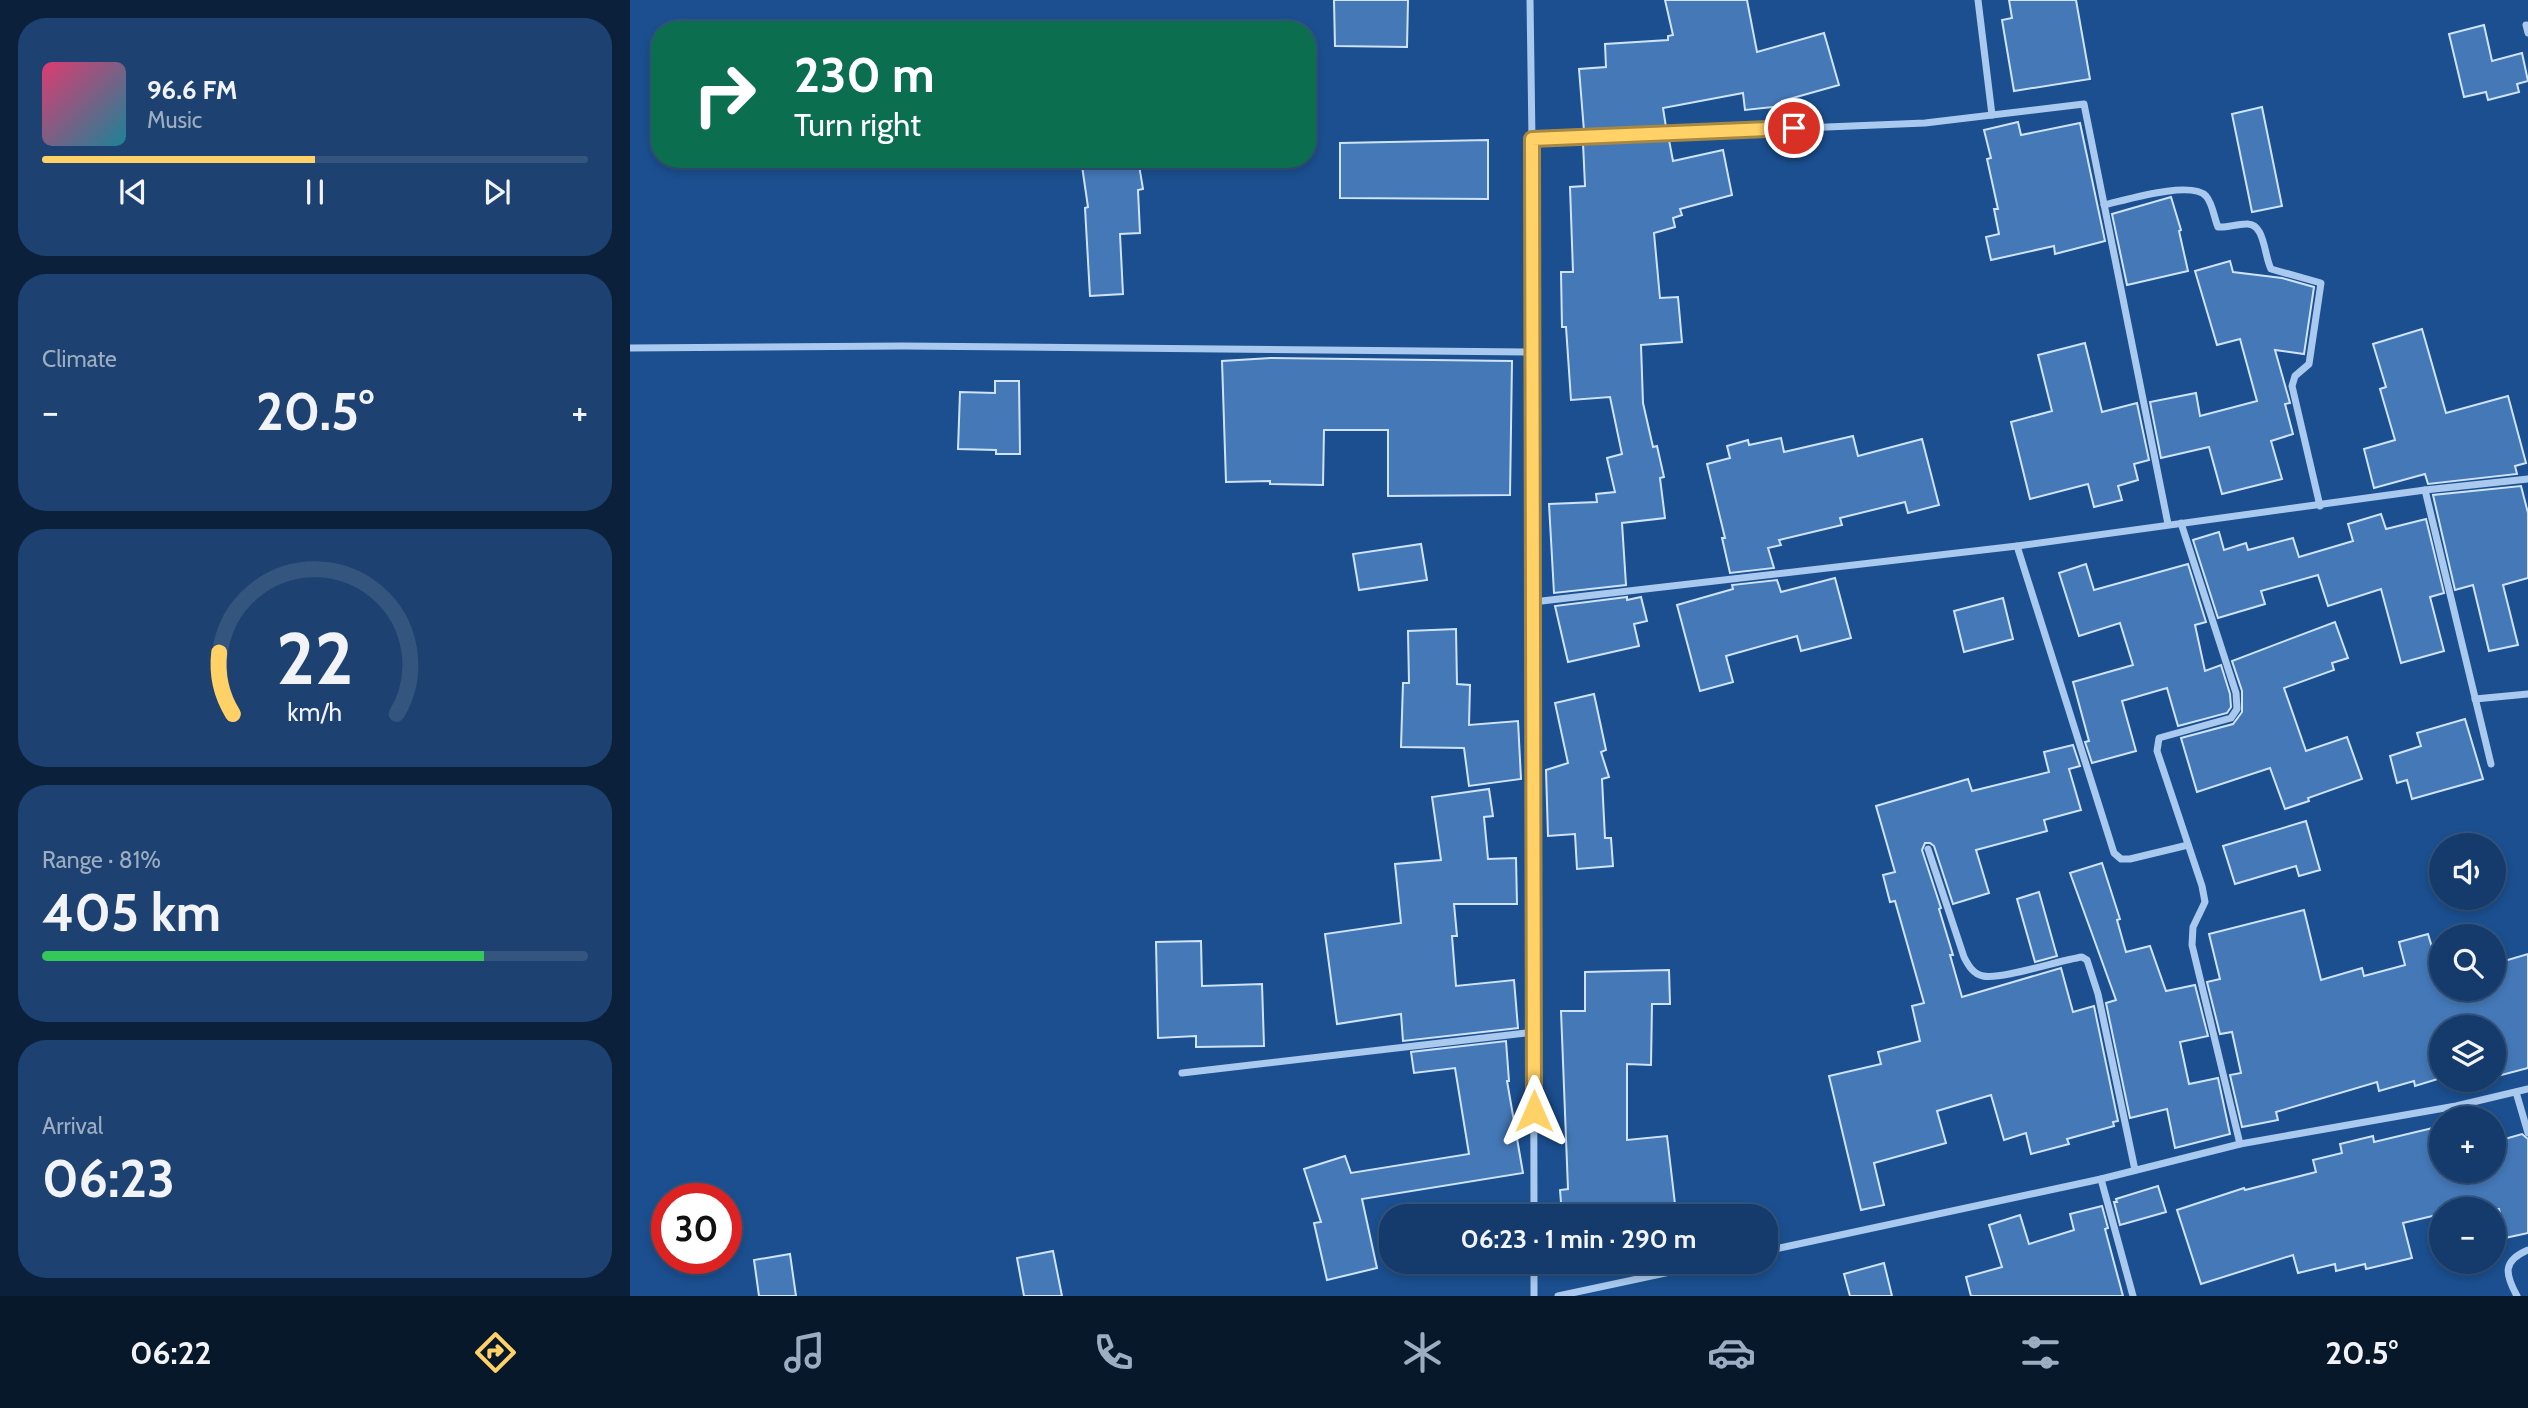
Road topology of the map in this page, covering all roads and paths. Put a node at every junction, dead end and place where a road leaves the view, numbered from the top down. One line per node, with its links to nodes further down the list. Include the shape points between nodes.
1 (1530, 0): 4 (street)
2 (1978, 0): 3 (street)
3 (1992, 115): 4 (street, via 1925,123); 5 (street, via 2084,104)
4 (1532, 139): 7 (street)
5 (2104, 205): 10 (street, via 2177,190 2197,191 2208,198 2218,227 2248,223 2256,227 2271,269 2321,283 2309,364 2295,376 2292,386); 12 (street)
6 (630, 348): 7 (street)
7 (1532, 352): 14 (street)
8 (2528, 479): 9 (street)
9 (2425, 490): 10 (street); 16 (street)
10 (2319, 506): 11 (street)
11 (2181, 523): 12 (street); 18 (street, via 2236,693 2231,718 2159,738 2157,751)
12 (2168, 524): 13 (street)
13 (2017, 546): 14 (street); 18 (street, via 2114,853 2130,859)
14 (1533, 602): 20 (street)
15 (2528, 694): 16 (street)
16 (2475, 699): 17 (street)
17 (2491, 764)
18 (2188, 845): 25 (street, via 2205,902 2193,927 2192,945)
19 (1928, 849): 26 (street, via 1971,970 1982,976 1999,975 2065,959 2087,960)
20 (1534, 1032): 21 (street); 28 (street)
21 (1182, 1073)
22 (2528, 1089): 23 (street)
23 (2515, 1092): 24 (street); 25 (street)
24 (2528, 1133)
25 (2241, 1144): 26 (street)
26 (2136, 1170): 27 (street)
27 (2101, 1179): 29 (street); 35 (street)
28 (1534, 1204)
29 (1778, 1248)
30 (2528, 1250): 36 (street, via 2514,1256 2508,1268)
31 (1534, 1274): 33 (street)
32 (1661, 1274): 34 (street)
33 (1534, 1296)
34 (1558, 1296)
35 (2133, 1296)
36 (2517, 1296)

